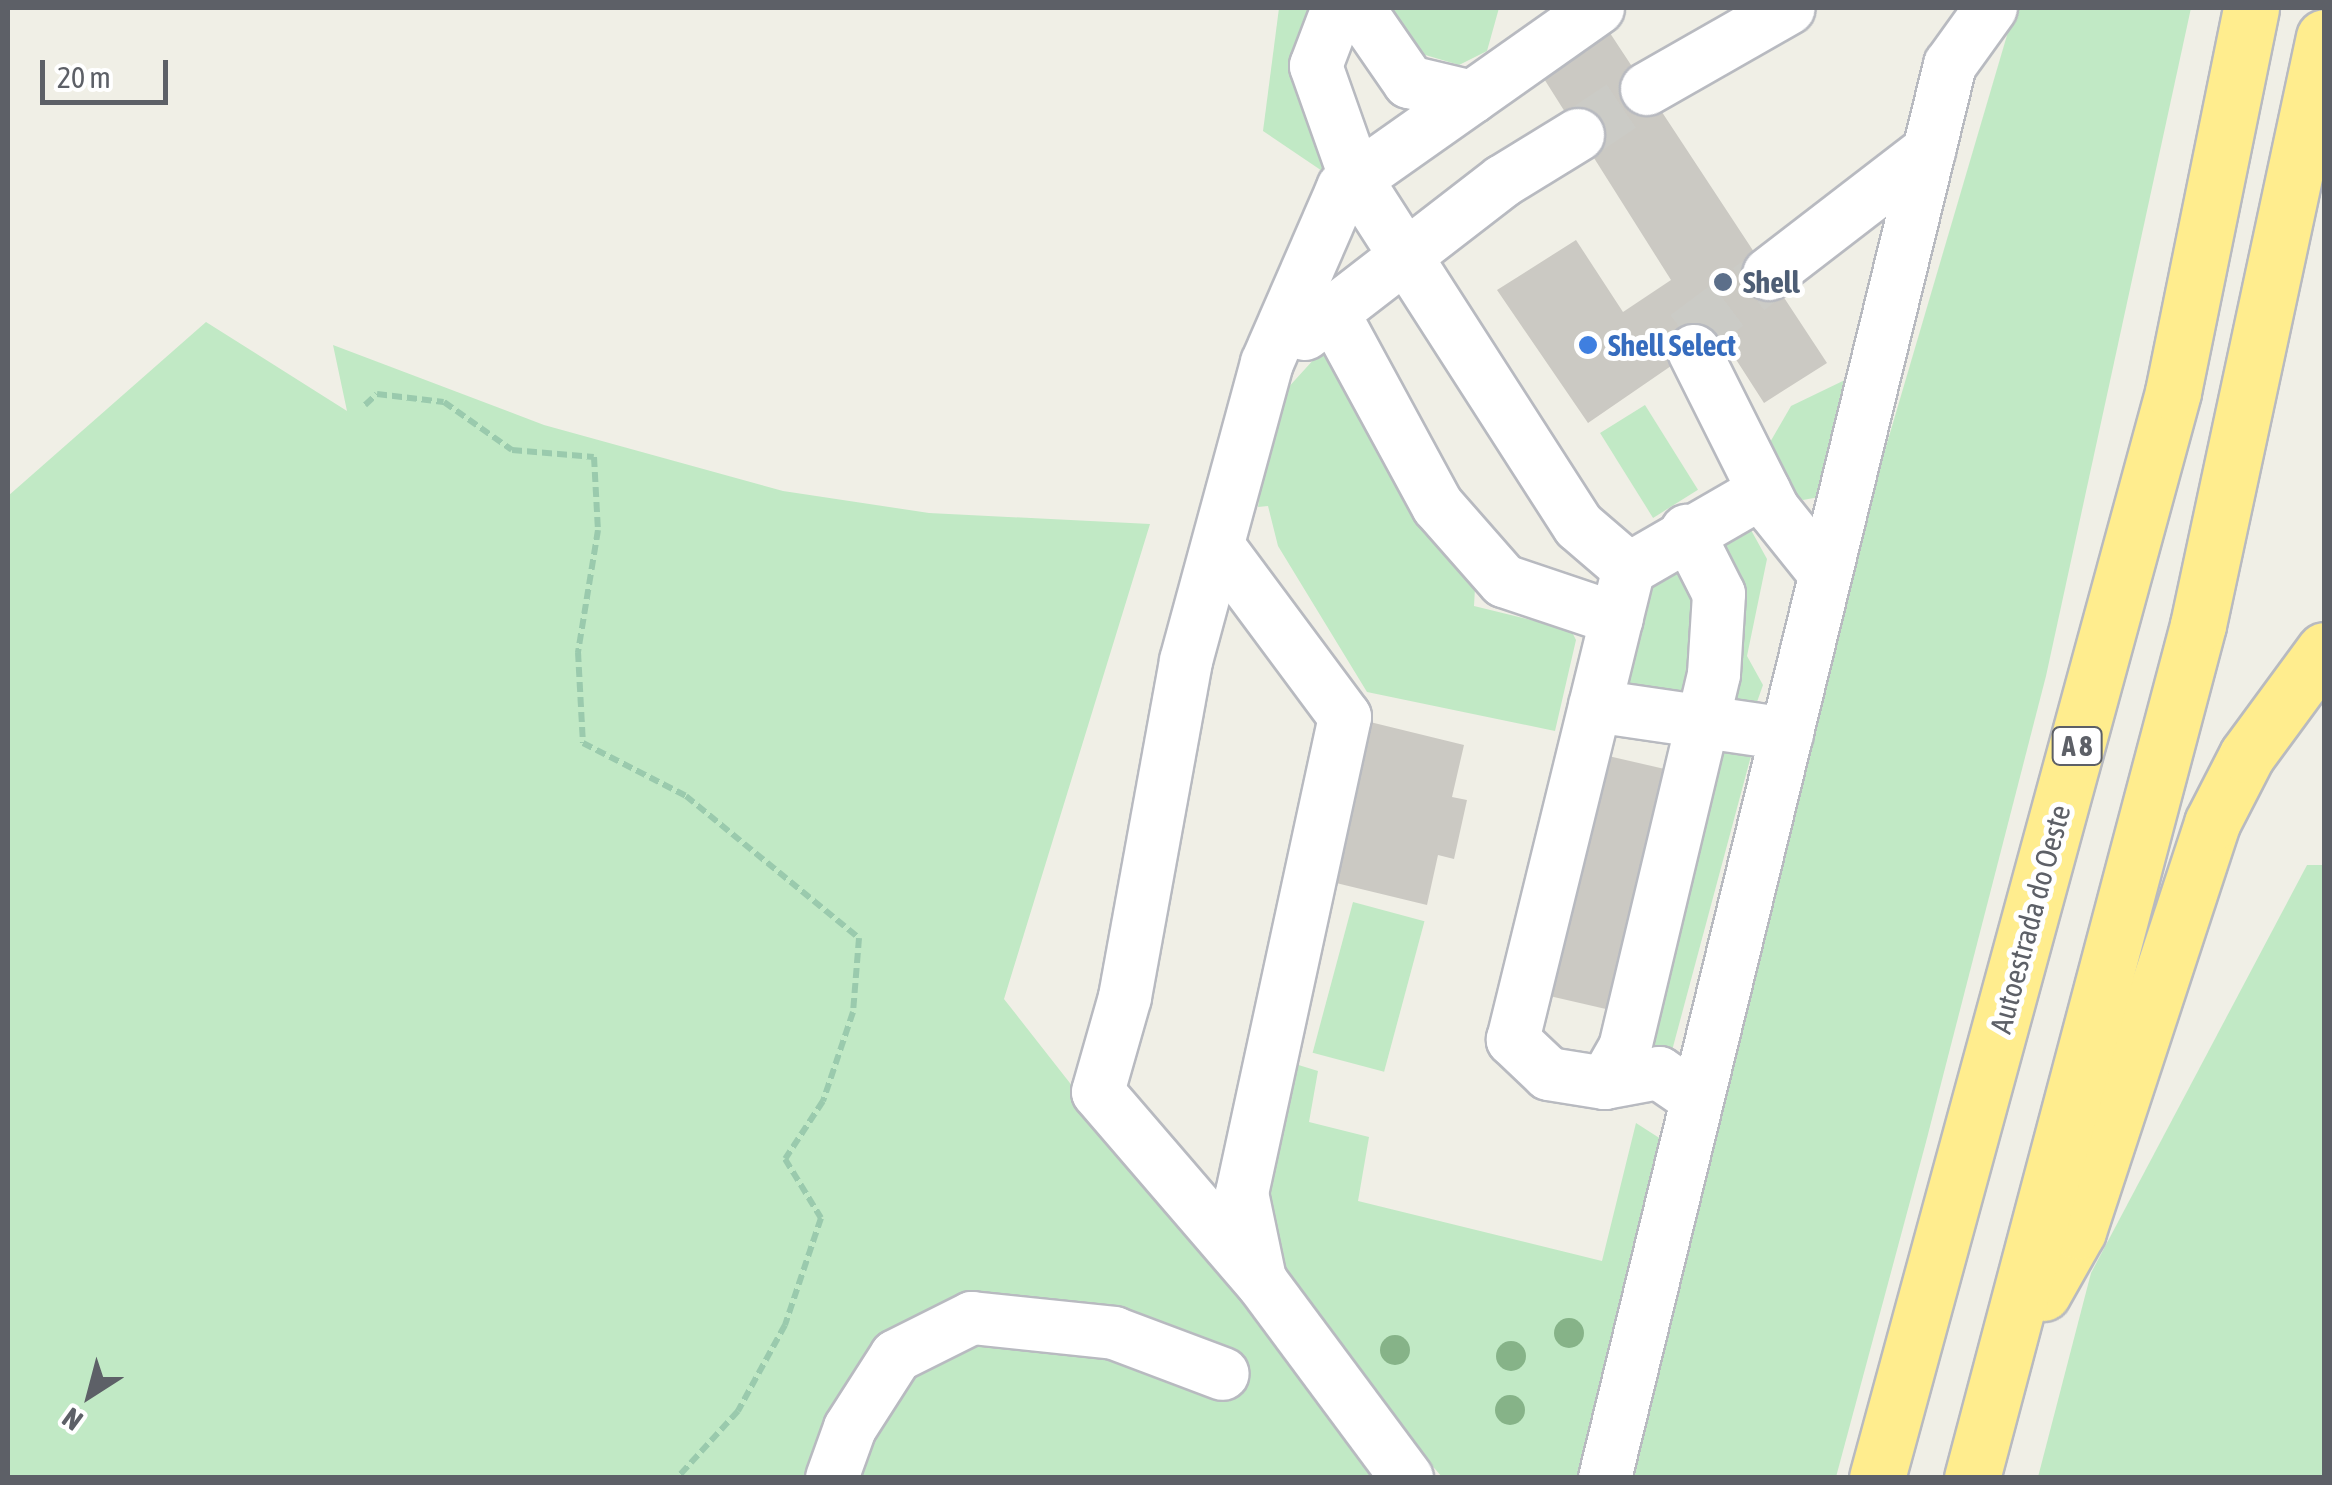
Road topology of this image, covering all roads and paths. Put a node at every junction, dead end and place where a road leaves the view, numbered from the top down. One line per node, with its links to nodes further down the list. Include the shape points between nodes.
1 (1338, 8): 12 (street, via 1316,66)
2 (1358, 8): 9 (street, via 1409,82)
3 (1598, 8): 9 (street)
4 (1789, 8): 8 (street)
5 (1992, 8): 11 (street, via 1950,65)
6 (2251, 8): 38 (highway, Autoestrada do Oeste / A 8, via 2173,392)
7 (2324, 37): 32 (highway, via 2198,625)
8 (1647, 89)
9 (1472, 97): 12 (street)
10 (1578, 135): 13 (street)
11 (1929, 152): 14 (street); 23 (street)
12 (1356, 179): 13 (street); 17 (street, via 1343,188)
13 (1405, 257): 15 (street); 22 (street, via 1579,526)
14 (1769, 274)
15 (1332, 312): 17 (street); 24 (street, via 1438,506 1504,581)
16 (1694, 351): 19 (street)
17 (1267, 363): 21 (street)
18 (364, 405): 34 (path, via 376,394 444,402 512,450 594,457 598,530 578,652 583,743 686,796 860,938 852,1012 822,1101 786,1159 821,1218 791,1307 738,1411)
19 (1764, 491): 20 (street); 23 (street)
20 (1686, 531): 22 (street); 27 (street, via 1719,594)
21 (1218, 546): 31 (street, via 1346,716 1242,1194); 31 (street, via 1098,1092)
22 (1628, 569): 24 (street)
23 (1826, 574): 28 (street)
24 (1616, 619): 26 (street)
25 (2324, 650): 32 (highway, via 2246,755 2212,824 2078,1231)
26 (1595, 706): 27 (street); 29 (street, via 1513,1040 1548,1074)
27 (1703, 722): 28 (street); 29 (street, via 1625,1048)
28 (1787, 734): 30 (street)
29 (1605, 1082): 30 (street, via 1660,1073)
30 (1698, 1098): 37 (street)
31 (1261, 1282): 36 (street)
32 (2001, 1370): 39 (highway)
33 (1223, 1374): 35 (street, via 1114,1333 972,1318 896,1356 850,1428)
34 (677, 1478)
35 (832, 1478)
36 (1407, 1478)
37 (1605, 1478)
38 (1877, 1478)
39 (1972, 1478)

